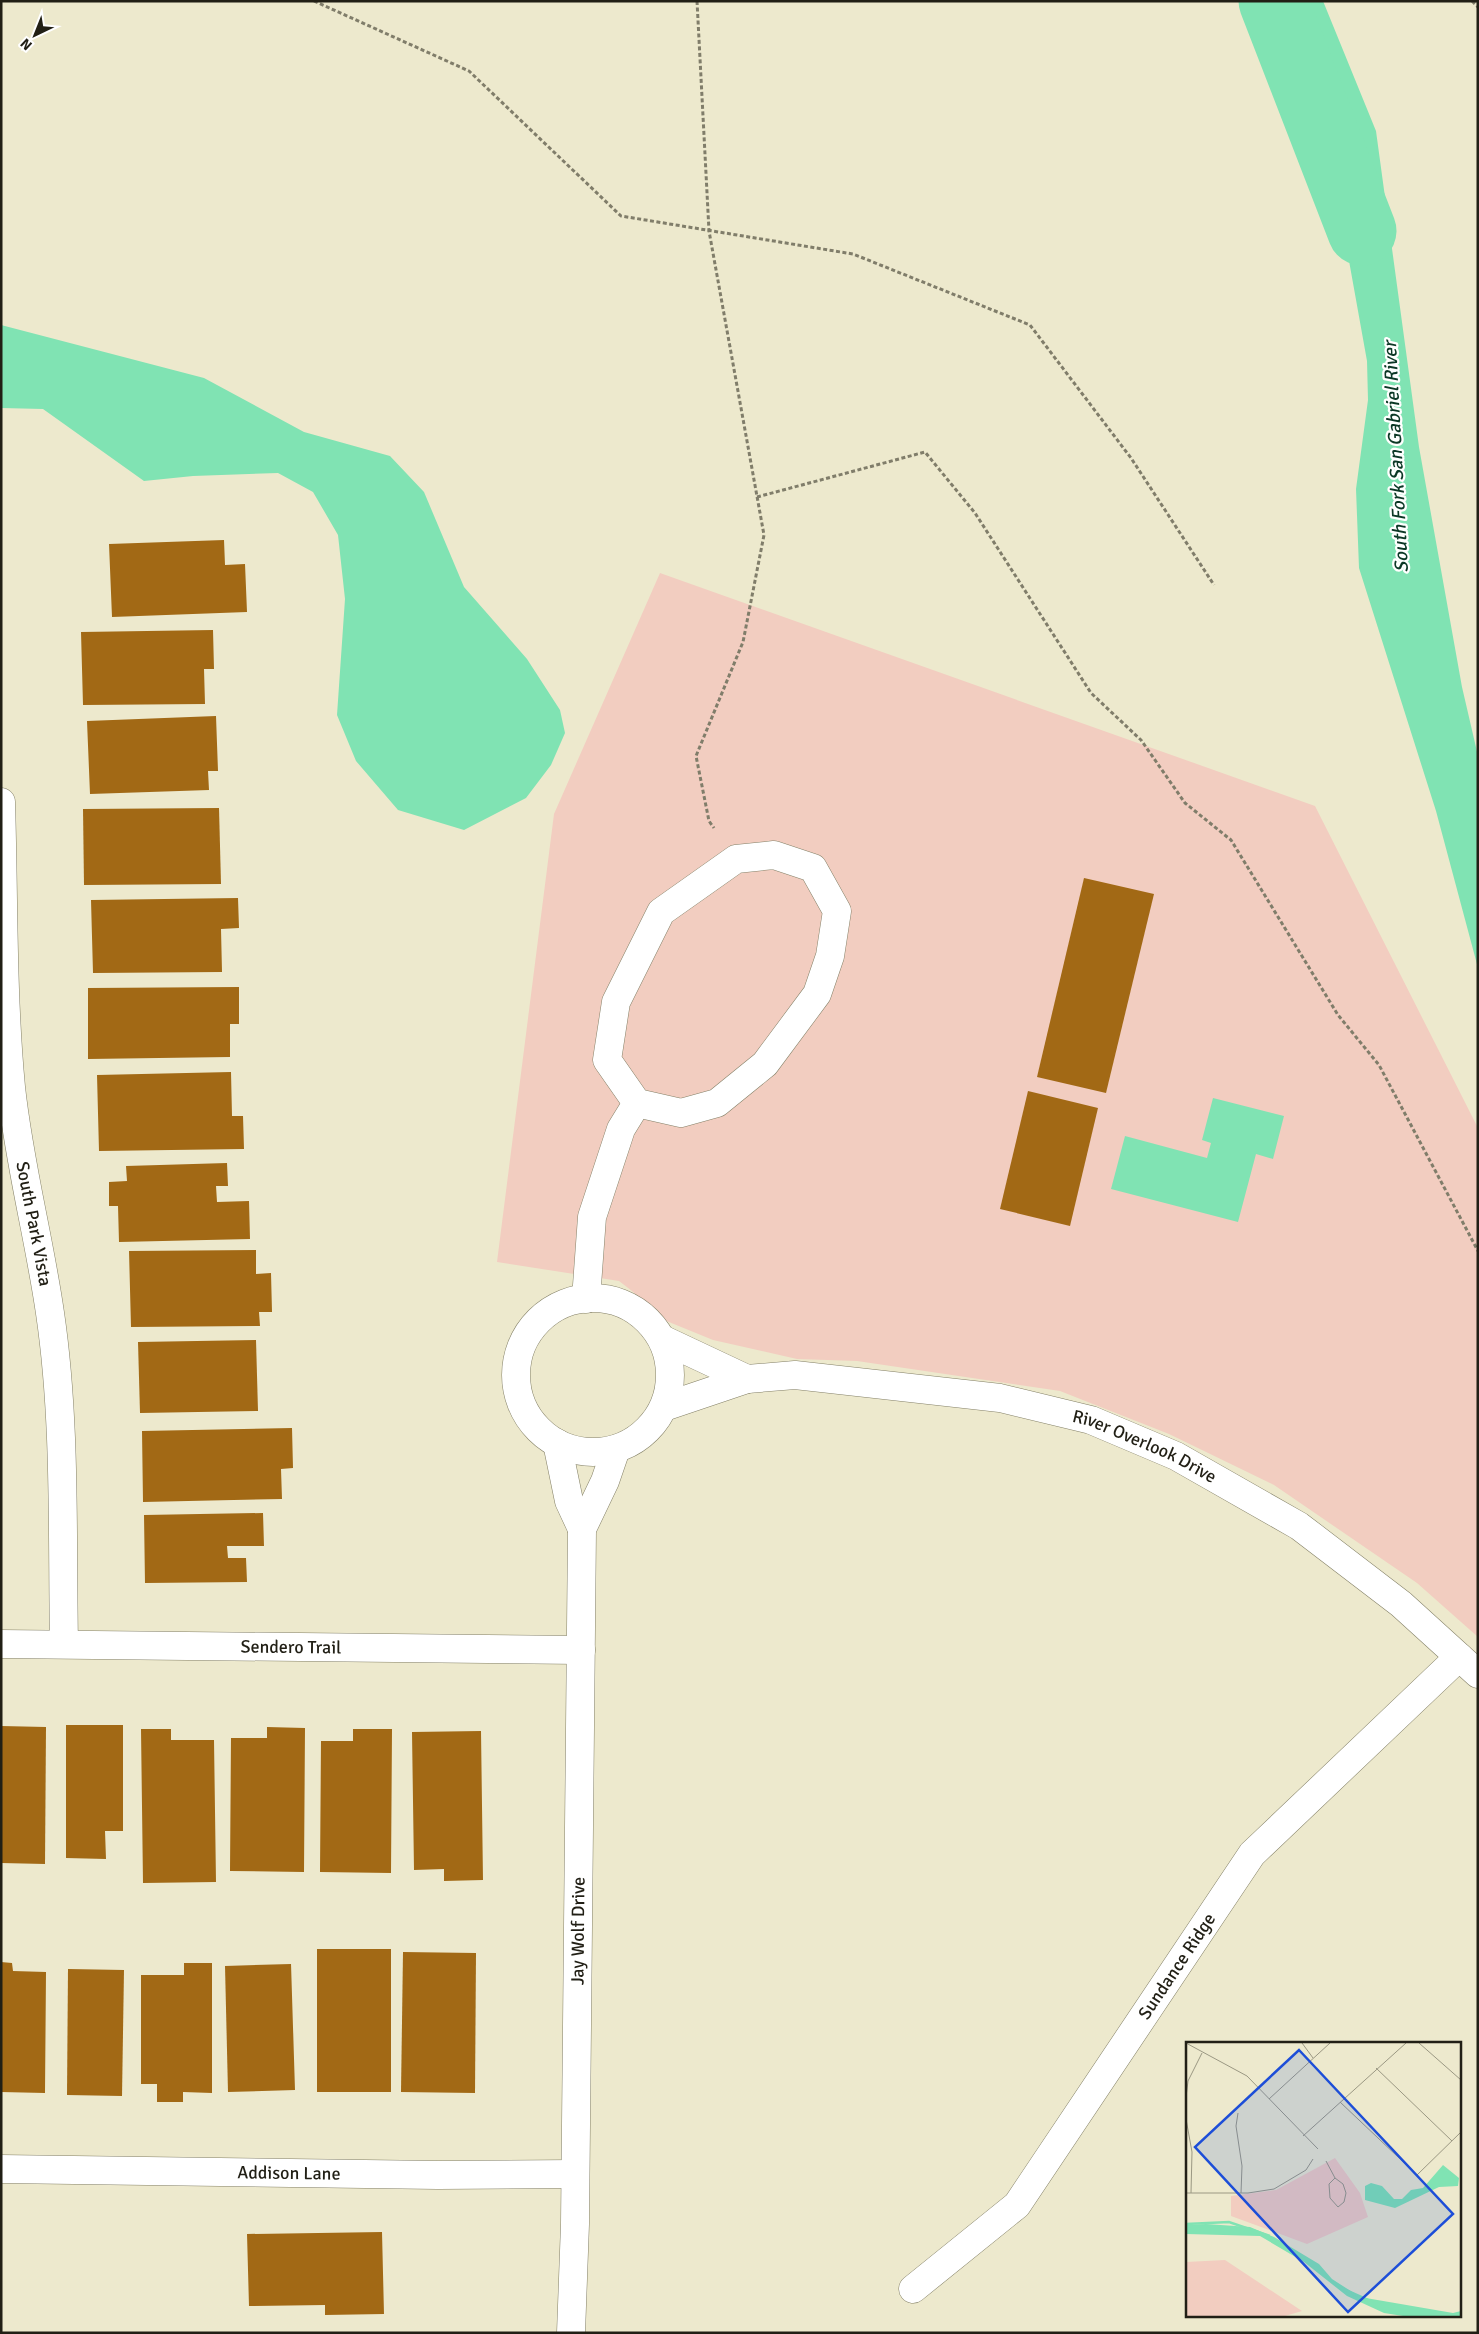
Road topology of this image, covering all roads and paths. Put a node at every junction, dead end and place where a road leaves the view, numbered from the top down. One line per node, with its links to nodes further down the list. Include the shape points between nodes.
1 (314, 1): 5 (path, via 469,71 621,216)
2 (697, 1): 5 (path)
3 (1472, 1): 4 (path)
4 (1478, 7)
5 (708, 231): 6 (path); 7 (path, via 853,254 1030,325 1131,458)
6 (757, 497): 9 (path, via 764,535 743,642 696,756 709,821); 11 (path, via 925,452 975,513 1091,693 1141,740 1185,803 1231,840 1338,1015 1379,1065)
7 (1214, 585)
8 (1, 802): 20 (street, South Park Vista, via 3,971 11,1088 50,1314 60,1403)
9 (714, 828)
10 (637, 1103): 10 (street, via 681,1113 717,1103 765,1064 812,1002 830,956 837,911 813,868 774,855 736,859 661,912 616,1002 607,1060); 12 (street, via 621,1129 592,1217)
11 (1478, 1251)
12 (586, 1298): 13 (street, via 604,1298 628,1305 647,1320); 16 (street, via 558,1306 538,1320 524,1339 516,1362 516,1386 524,1409 538,1428)
13 (662, 1339): 14 (street); 15 (street, via 669,1361 670,1385)
14 (747, 1379): 15 (street, River Overlook Drive); 22 (street, River Overlook Drive, via 795,1375 1000,1398 1091,1420 1176,1456 1299,1526 1401,1604)
15 (664, 1407): 17 (street, via 644,1433)
16 (557, 1443): 17 (street, via 576,1451); 18 (street, Jay Wolf Drive, via 569,1501)
17 (616, 1449): 18 (street, Jay Wolf Drive)
18 (582, 1529): 21 (street, Jay Wolf Drive)
19 (1, 1644): 20 (street, Sendero Trail)
20 (64, 1644): 21 (street, Sendero Trail)
21 (581, 1650): 24 (street, Jay Wolf Drive)
22 (1468, 1666): 25 (street, Sundance Ridge, via 1252,1854 1017,2205)
23 (1, 2169): 24 (street, Addison Lane)
24 (575, 2174): 26 (street, Jay Wolf Drive)
25 (913, 2289)
26 (571, 2333)

